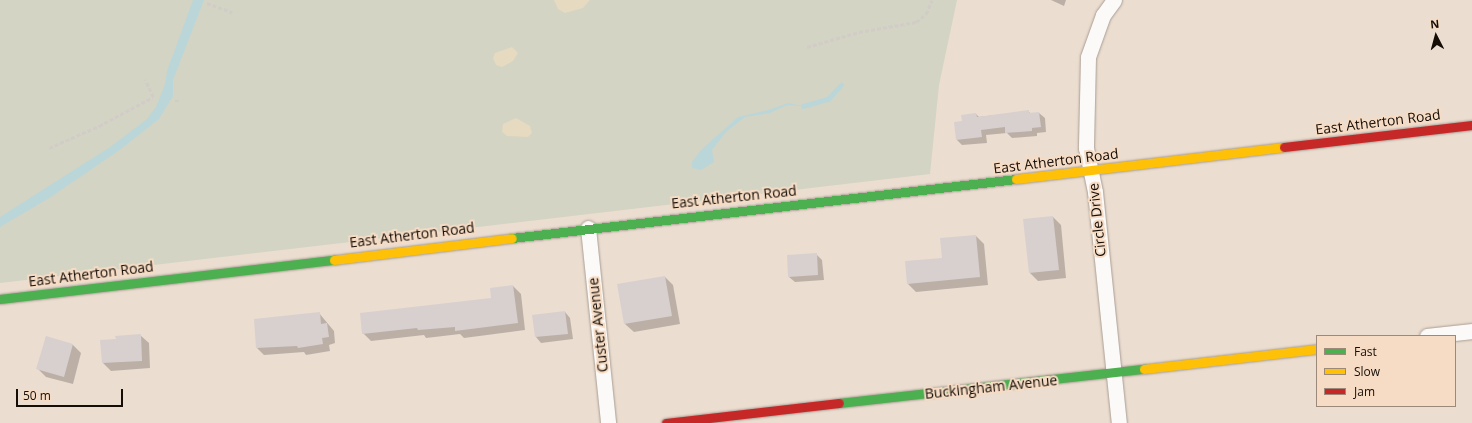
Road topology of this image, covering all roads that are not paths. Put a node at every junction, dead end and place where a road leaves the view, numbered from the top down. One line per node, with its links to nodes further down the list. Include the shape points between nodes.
1 (1114, 0): 3 (street, Circle Drive, via 1103,15 1088,57 1086,148)
2 (1472, 125): 3 (street, East Atherton Road)
3 (1092, 171): 4 (street, East Atherton Road); 9 (street, Circle Drive)
4 (588, 228): 5 (street, East Atherton Road); 10 (street, Custer Avenue)
5 (0, 299)
6 (1472, 331): 7 (street)
7 (1436, 335)
8 (1316, 349): 9 (street, Buckingham Avenue)
9 (1113, 373): 11 (street, Buckingham Avenue); 12 (street, Circle Drive)
10 (608, 423)
11 (666, 423)
12 (1119, 423)

